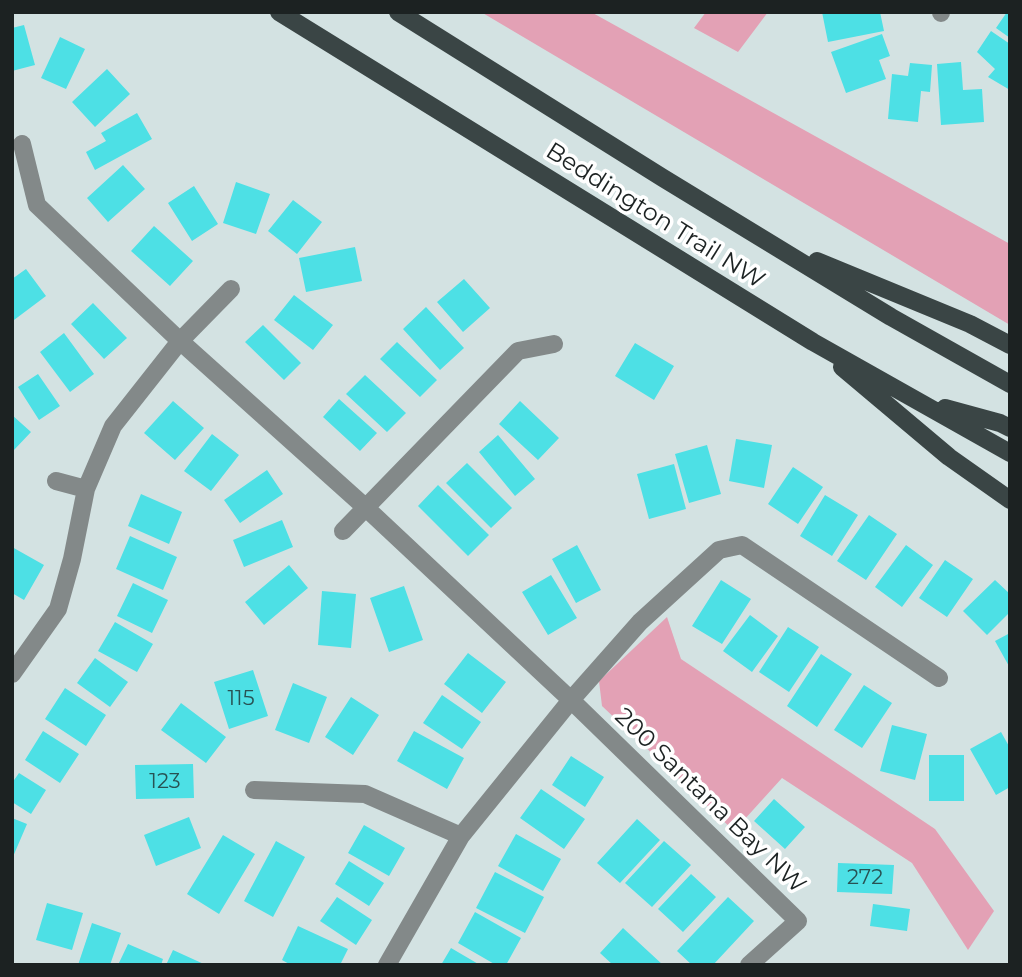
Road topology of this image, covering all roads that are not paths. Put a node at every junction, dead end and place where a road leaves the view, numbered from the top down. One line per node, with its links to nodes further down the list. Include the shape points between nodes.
1 (279, 12): 7 (main road, Beddington Trail NW)
2 (398, 12): 4 (main road, Beddington Trail NW)
3 (22, 144): 6 (street, via 37,205)
4 (768, 242): 9 (main road, via 970,324); 10 (main road, Beddington Trail NW)
5 (232, 289): 6 (street)
6 (180, 341): 15 (street, via 113,426); 17 (street)
7 (813, 342): 11 (main road, Beddington Trail NW); 16 (main road, via 949,457)
8 (554, 344): 17 (street, via 517,351)
9 (1010, 345)
10 (1010, 384)
11 (921, 402): 12 (main road); 13 (main road, Beddington Trail NW)
12 (1010, 428)
13 (1010, 453)
14 (56, 481): 15 (street)
15 (86, 489): 19 (street, via 58,609)
16 (1010, 500)
17 (365, 507): 18 (street); 21 (street)
18 (343, 531)
19 (12, 674)
20 (939, 678): 21 (street, via 742,545 719,550 640,622)
21 (571, 700): 23 (street); 25 (street, 200 Santana Bay NW, via 798,921)
22 (254, 790): 23 (street, via 365,794)
23 (461, 836): 24 (street)
24 (387, 965)
25 (749, 965)

